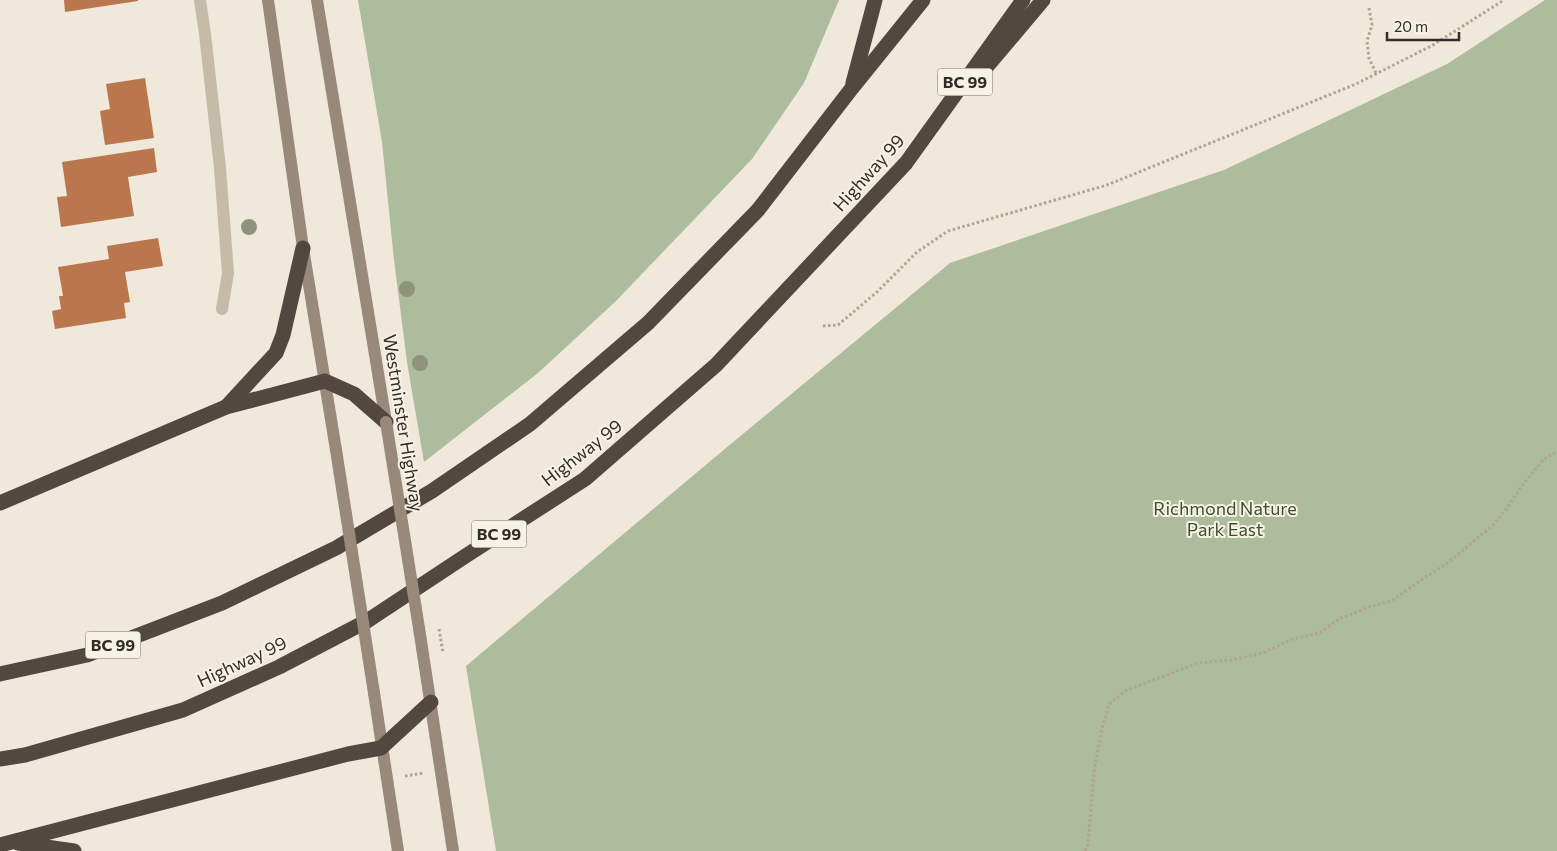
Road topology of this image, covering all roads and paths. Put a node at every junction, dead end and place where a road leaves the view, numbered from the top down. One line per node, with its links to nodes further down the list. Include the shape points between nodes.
1 (200, 0): 14 (street, via 220,168 228,273)
2 (268, 0): 13 (main road)
3 (317, 0): 18 (main road, Westminster Highway)
4 (875, 0): 11 (highway)
5 (923, 0): 11 (highway, BC 99)
6 (1024, 0): 12 (highway, Highway 99 / BC 99)
7 (1043, 0): 12 (highway)
8 (1504, 0): 10 (path, via 1434,45)
9 (1369, 8): 10 (path, via 1372,25 1367,41)
10 (1376, 73): 15 (path, via 1107,185 948,231 917,252 838,325)
11 (852, 88): 21 (highway, BC 99, via 758,210 648,323 530,424 432,491 336,548 222,603 87,655)
12 (906, 163): 24 (highway, Highway 99 / BC 99, via 716,365 585,479 368,621 278,667 183,710 25,755)
13 (303, 248): 16 (main road); 17 (highway, via 284,335 276,353)
14 (222, 309)
15 (823, 326)
16 (326, 381): 17 (highway); 18 (highway, via 354,394); 23 (main road, bridge)
17 (226, 407): 20 (highway)
18 (386, 422): 22 (main road, Westminster Highway, bridge)
19 (1557, 451): 31 (path, via 1544,459 1492,526 1446,564 1393,600 1339,619 1319,633 1290,640 1263,653 1198,663 1127,690 1109,704 1094,772)
20 (0, 503)
21 (0, 674)
22 (431, 702): 23 (highway); 30 (main road, Westminster Highway)
23 (381, 748): 27 (highway); 29 (main road)
24 (0, 759)
25 (426, 772): 26 (path)
26 (402, 776)
27 (6, 844): 28 (highway)
28 (74, 851)
29 (398, 851)
30 (453, 851)
31 (1085, 851)

